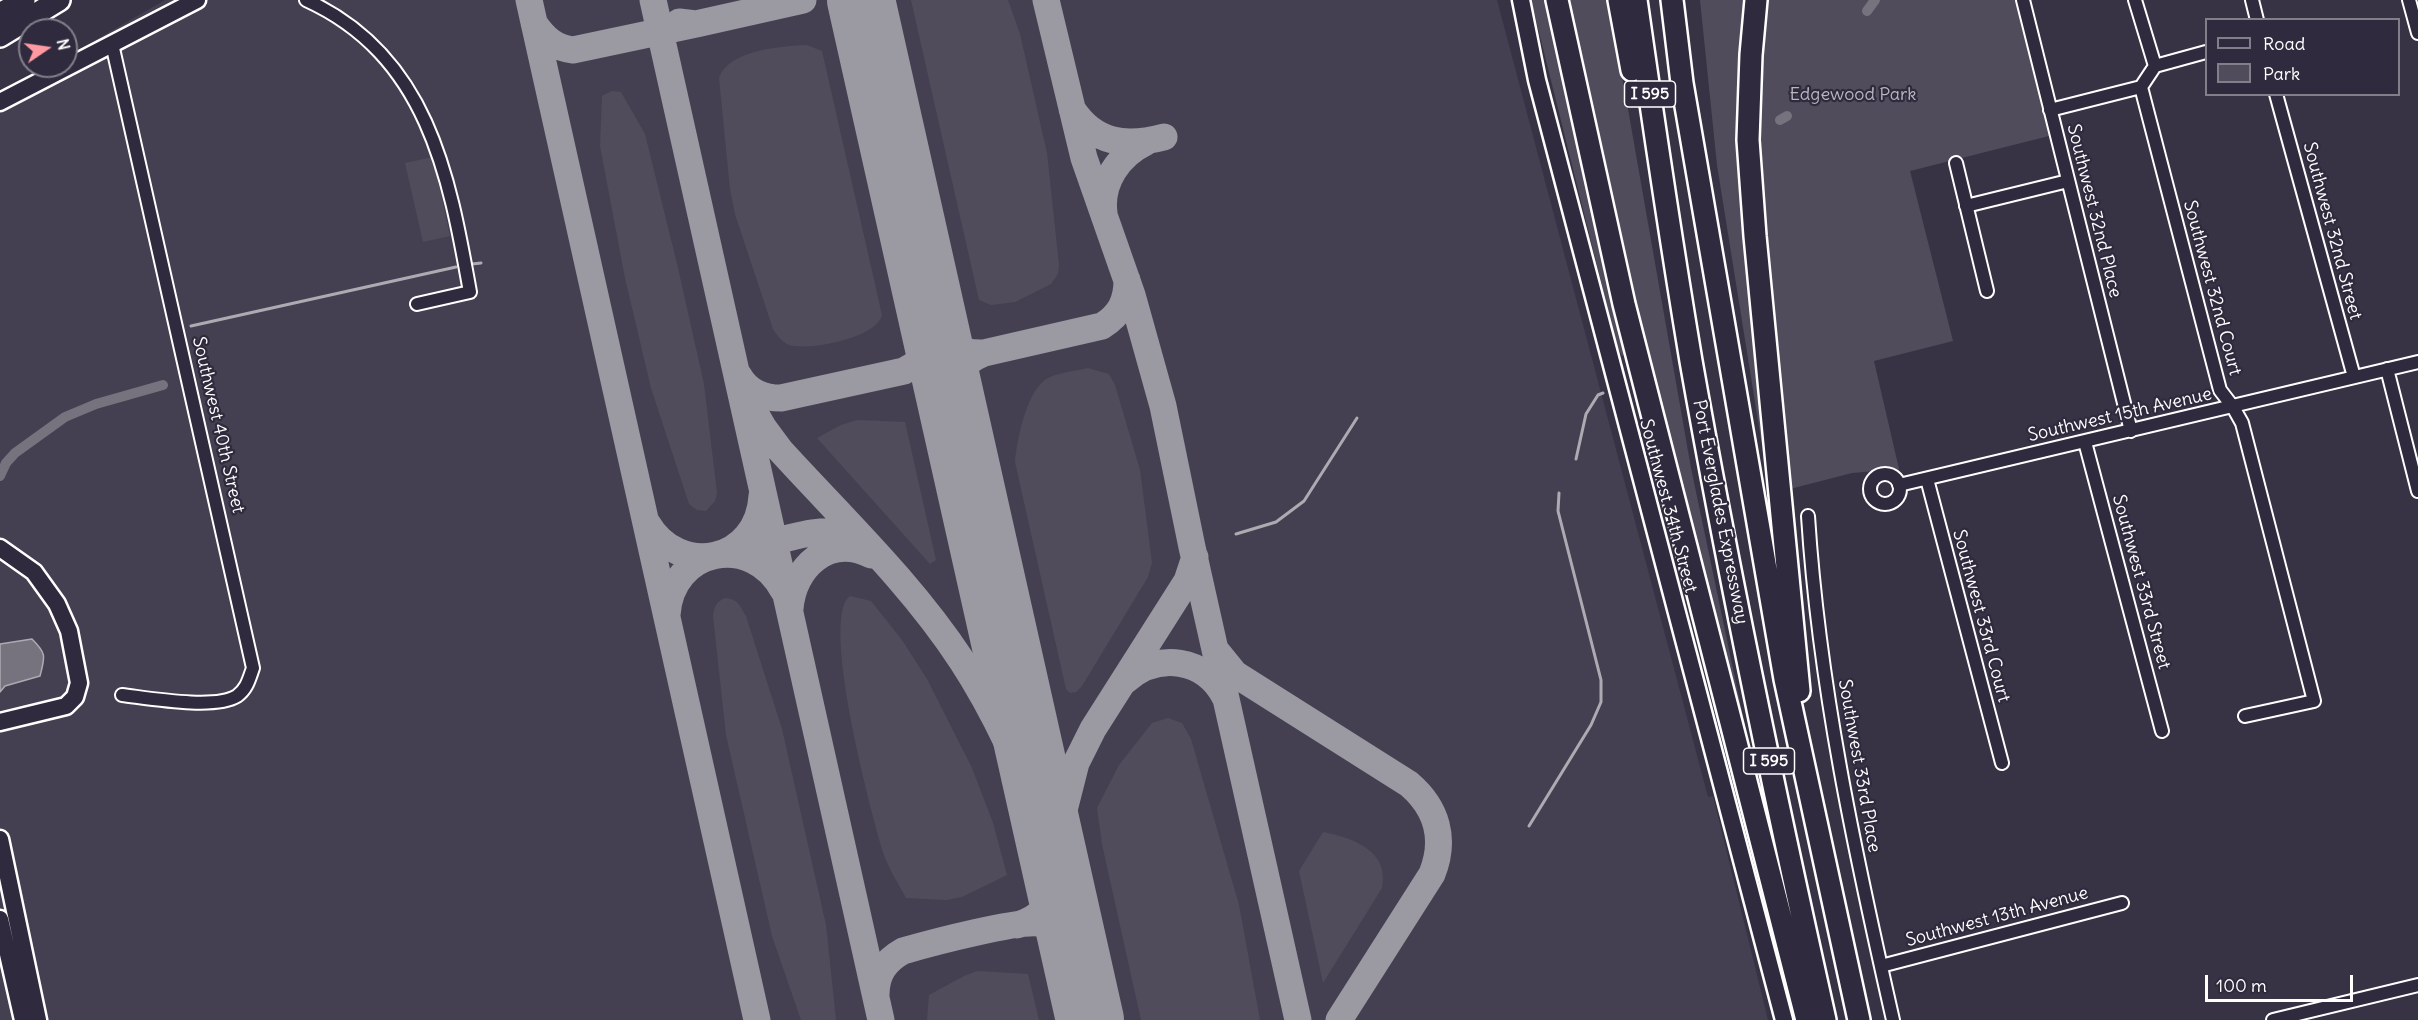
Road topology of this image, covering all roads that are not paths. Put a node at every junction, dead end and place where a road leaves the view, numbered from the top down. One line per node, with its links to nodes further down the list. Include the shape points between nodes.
1 (24, 0): 16 (highway)
2 (59, 0): 19 (highway)
3 (197, 0): 20 (street)
4 (306, 0): 33 (street, via 365,38 390,65 416,100 441,160 470,292)
5 (1521, 0): 58 (street, Southwest 34th Street, via 1541,96)
6 (1557, 0): 59 (highway, via 1624,304)
7 (1618, 0): 30 (highway, via 1640,116)
8 (1636, 0): 30 (highway, Port Everglades Expressway / I 595)
9 (1672, 0): 23 (highway, Port Everglades Expressway / I 595)
10 (1685, 0): 23 (highway, via 1687,51)
11 (1756, 0): 49 (highway, via 1748,140 1799,683)
12 (2023, 0): 27 (street, Southwest 32nd Place)
13 (2135, 0): 22 (street)
14 (2252, 0): 17 (street)
15 (2409, 0): 18 (street)
16 (0, 15)
17 (2256, 18)
18 (2418, 33)
19 (0, 36)
20 (112, 44): 26 (street); 45 (street, Southwest 40th Street, via 253,668 246,687 235,697 202,703)
21 (2205, 52): 22 (street)
22 (2155, 66): 24 (street)
23 (1682, 83): 49 (highway, Port Everglades Expressway / I 595)
24 (2141, 87): 27 (street); 37 (street, Southwest 32nd Court, via 2220,390)
25 (2277, 96): 36 (street, Southwest 32nd Street)
26 (0, 102)
27 (2050, 110): 29 (street, Southwest 32nd Place)
28 (1956, 164): 31 (street)
29 (2068, 181): 31 (street); 38 (street, Southwest 32nd Place)
30 (1663, 188): 60 (highway, Port Everglades Expressway / I 595, via 1709,457)
31 (1966, 206): 32 (street)
32 (1987, 291)
33 (417, 304)
34 (2418, 362): 35 (street, Southwest 15th Avenue)
35 (2387, 369): 36 (street, Southwest 15th Avenue); 42 (street)
36 (2354, 377): 37 (street, Southwest 15th Avenue)
37 (2233, 407): 38 (street, Southwest 15th Avenue); 46 (street, Southwest 32nd Court, via 2242,423 2314,701)
38 (2131, 431): 39 (street, Southwest 15th Avenue)
39 (2085, 442): 40 (street, Southwest 15th Avenue); 48 (street, Southwest 33rd Street)
40 (1927, 479): 41 (street, Southwest 15th Avenue); 50 (street, Southwest 33rd Court)
41 (1899, 485)
42 (2418, 490)
43 (1808, 516): 54 (street, Southwest 33rd Place, via 1812,583 1830,712)
44 (0, 548): 47 (street, via 34,572 62,612 79,683 75,697 61,707)
45 (122, 695)
46 (2245, 716)
47 (0, 722)
48 (2162, 731)
49 (1800, 752): 61 (highway, Port Everglades Expressway / I 595)
50 (2002, 763)
51 (0, 839): 57 (street)
52 (2122, 903): 54 (street, Southwest 13th Avenue)
53 (0, 919): 56 (street)
54 (1881, 966): 62 (street, Southwest 33rd Place)
55 (2418, 985): 63 (street)
56 (23, 1020)
57 (38, 1020)
58 (1784, 1020)
59 (1807, 1020)
60 (1825, 1020)
61 (1859, 1020)
62 (1893, 1020)
63 (2273, 1020)

